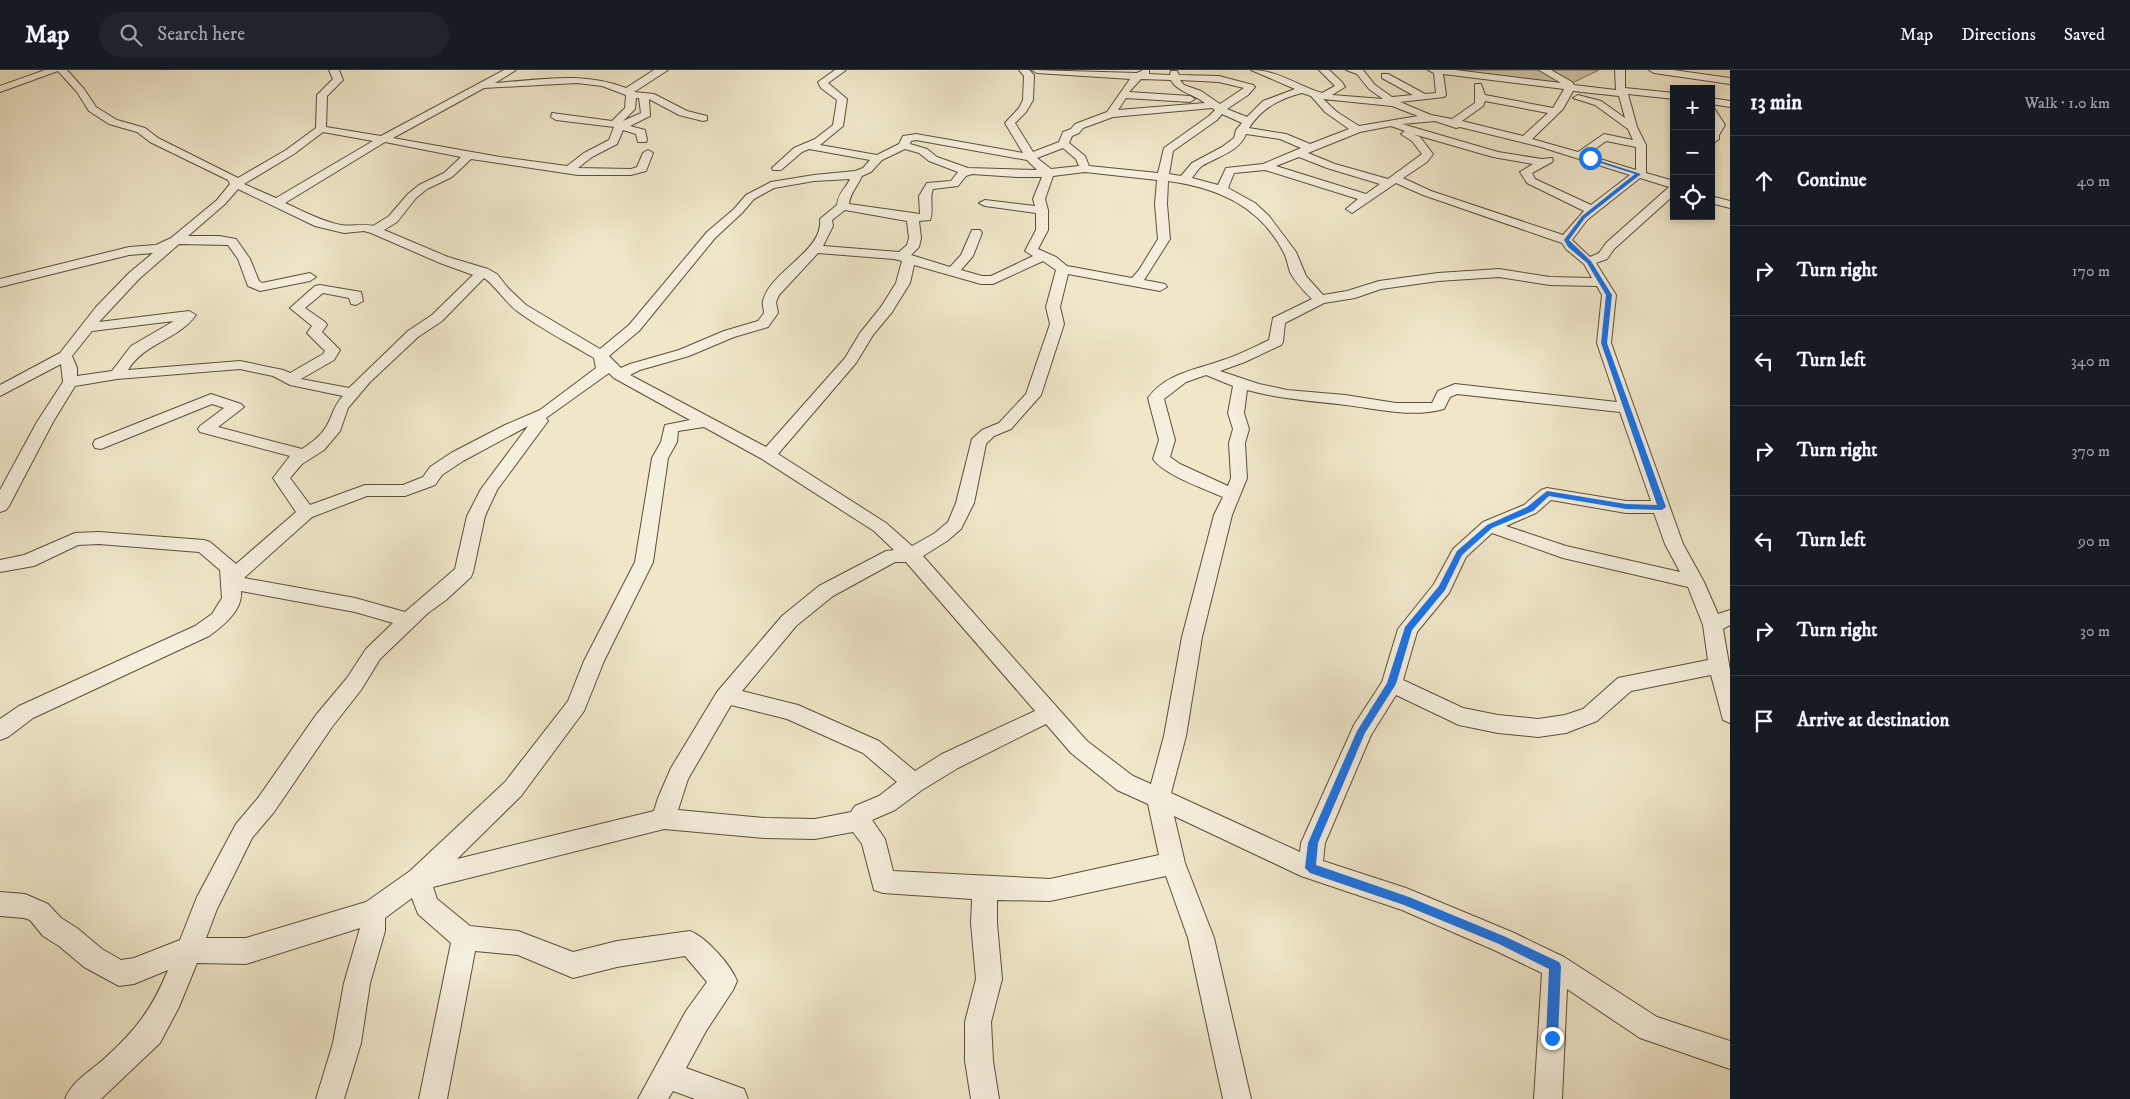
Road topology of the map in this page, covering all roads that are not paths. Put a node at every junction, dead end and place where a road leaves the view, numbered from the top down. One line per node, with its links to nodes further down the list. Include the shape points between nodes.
1 (54, 70): 27 (street)
2 (62, 70): 90 (street, via 92,109 113,122 141,130 154,140 233,178)
3 (334, 70): 57 (street, via 338,80 322,95)
4 (511, 70): 25 (street)
5 (663, 70): 30 (street)
6 (841, 70): 67 (street, via 823,82 842,99 838,126)
7 (1024, 70): 76 (street, via 1029,75 1030,95 1024,109 1010,122)
8 (1037, 70): 18 (street, via 1102,75)
9 (1203, 70): 23 (street)
10 (1256, 70): 22 (street)
11 (1324, 70): 34 (street, via 1340,87)
12 (1351, 70): 41 (street, via 1360,72)
13 (1433, 70): 17 (street)
14 (1544, 70): 29 (street, via 1569,84)
15 (1620, 70): 31 (street)
16 (1654, 70): 24 (street)
17 (1438, 71): 19 (street); 37 (street, via 1441,95)
18 (1144, 73): 20 (street); 33 (street)
19 (1479, 73): 29 (street); 38 (street)
20 (1174, 74): 23 (street); 44 (street, via 1181,87)
21 (1385, 76): 37 (street)
22 (1280, 78): 26 (street); 28 (street)
23 (1218, 79): 26 (street)
24 (1727, 80): 39 (street, via 1718,84)
25 (479, 86): 30 (street, via 577,80 604,83); 61 (street)
26 (1250, 87): 44 (street, via 1231,100)
27 (0, 89)
28 (1304, 90): 34 (street); 55 (street, via 1261,107)
29 (1568, 92): 31 (street); 47 (street); 56 (street, via 1598,103)
30 (628, 93): 35 (street); 53 (street, via 630,108)
31 (1622, 93): 36 (street); 56 (street)
32 (1521, 94): 43 (street)
33 (1124, 95): 42 (street, via 1178,97); 48 (street)
34 (1319, 95): 41 (street); 58 (street, via 1320,103 1328,111)
35 (644, 96): 50 (street, via 652,96 684,113); 53 (street, via 646,114)
36 (1670, 96)
37 (1424, 97): 41 (street)
38 (1481, 97): 43 (street); 54 (street, via 1480,104 1458,119)
39 (1715, 97)
40 (1715, 101): 45 (street)
41 (1391, 102): 51 (street)
42 (1192, 103): 44 (street); 48 (street)
43 (1514, 103): 47 (street)
44 (1214, 104): 55 (street); 87 (street, via 1213,118 1168,150)
45 (1730, 104)
46 (1715, 105): 60 (street, via 1720,125)
47 (1555, 111): 63 (street)
48 (1111, 114): 65 (street, via 1079,126 1067,134)
49 (556, 115): 53 (street)
50 (703, 118)
51 (1435, 118): 52 (street); 54 (street)
52 (1386, 124): 58 (street); 64 (street); 74 (street, via 1416,139)
53 (617, 125): 62 (street, via 641,132); 81 (street, via 614,142 588,155)
54 (1456, 125): 59 (street)
55 (1245, 126): 69 (street); 88 (street, via 1239,139 1226,150 1196,165)
56 (1632, 127): 66 (street)
57 (321, 129): 61 (street); 90 (street)
58 (1357, 129): 69 (street)
59 (1481, 130): 63 (street); 64 (street)
60 (1715, 133)
61 (383, 139): 72 (street); 97 (street)
62 (642, 140)
63 (1525, 140): 70 (street)
64 (1449, 142): 74 (street); 78 (street, via 1497,155)
65 (1064, 144): 76 (street); 82 (street, via 1081,158)
66 (1640, 145): 75 (street, via 1604,137); 86 (street, via 1642,170)
67 (810, 146): 77 (street); 80 (street, via 798,150)
68 (904, 146): 76 (street, via 907,138 916,137); 77 (street); 83 (street, via 923,151 934,159)
69 (1312, 148): 73 (street)
70 (1554, 148): 75 (street); 78 (street, via 1554,157)
71 (648, 153): 81 (street, via 642,169 632,172 598,173)
72 (470, 154): 81 (street); 104 (street, via 448,175 412,196 393,219)
73 (1301, 154): 79 (street); 89 (street, via 1331,166)
74 (1428, 154): 89 (street)
75 (1580, 155): 86 (street)
76 (1030, 157): 84 (street, via 1036,166)
77 (878, 158): 85 (street, via 867,170)
78 (1542, 162): 102 (street, via 1526,172 1531,181)
79 (1265, 166): 92 (street, via 1230,170); 94 (street)
80 (776, 168)
81 (570, 169)
82 (1085, 169): 84 (street); 87 (street)
83 (968, 172): 84 (street); 103 (street, via 954,184 931,185 924,196 926,217)
84 (1049, 173): 101 (street, via 1039,199)
85 (857, 174): 99 (street, via 844,194); 124 (street, via 772,185 750,197 711,235 634,328)
86 (1639, 174): 91 (street); 102 (street)
87 (1163, 177): 88 (street); 117 (street, via 1164,239)
88 (1185, 179): 92 (street)
89 (1392, 181): 94 (street); 107 (street)
90 (236, 184): 97 (street); 106 (street, via 221,202)
91 (1670, 184)
92 (1222, 190): 120 (street, via 1244,199 1257,210 1289,250 1305,284)
93 (1670, 193): 111 (street, via 1603,256)
94 (1367, 198): 100 (street)
95 (1715, 200): 98 (street)
96 (984, 202): 101 (street)
97 (276, 203): 104 (street, via 319,223 344,229)
98 (1730, 205)
99 (844, 206): 103 (street); 108 (street, via 826,219 827,226)
100 (1352, 209)
101 (1042, 210): 109 (street, via 1042,230 1031,251)
102 (1592, 210): 107 (street)
103 (913, 218): 110 (street, via 915,238 913,247 906,251 905,256)
104 (375, 230): 113 (street, via 444,260)
105 (976, 233): 114 (street, via 967,256)
106 (177, 240): 115 (street, via 232,242 244,259 253,283 260,287); 118 (street, via 158,249 129,251); 122 (street, via 134,276)
107 (1566, 240): 111 (street)
108 (815, 250): 110 (street, via 895,255); 127 (street, via 776,291 770,302 771,313 763,324)
109 (1041, 257): 112 (street, via 1052,260); 114 (street, via 993,280)
110 (909, 260): 114 (street); 140 (street, via 903,283 851,360)
111 (1589, 262): 116 (street)
112 (1063, 269): 117 (street); 146 (street, via 1053,307 1057,324 1033,395 1005,426 988,433 978,443 965,503 955,525)
113 (483, 272): 124 (street, via 492,277 521,308); 134 (street, via 437,318 392,352)
114 (952, 272)
115 (310, 277)
116 (1599, 279): 120 (street, via 1574,282 1499,273 1470,274 1389,284); 135 (street, via 1609,295 1604,343)
117 (1135, 282): 119 (street)
118 (0, 283)
119 (1160, 287)
120 (1320, 300): 125 (street, via 1278,321 1276,342)
121 (356, 301): 128 (street, via 356,295 320,289 297,308 320,325 314,333 333,350 329,356)
122 (89, 327): 123 (street); 126 (street, via 189,315 177,327 140,347)
123 (66, 356): 130 (street); 131 (street)
124 (601, 356): 127 (street); 136 (street, via 604,369 545,413)
125 (1213, 370): 132 (street, via 1212,373); 141 (street, via 1189,374 1171,383 1156,398 1168,440 1161,459)
126 (117, 374): 128 (street, via 240,365); 131 (street)
127 (618, 375): 137 (street)
128 (292, 378): 134 (street, via 295,382)
129 (0, 379): 130 (street)
130 (16, 382): 133 (street)
131 (70, 382): 142 (street)
132 (1241, 383): 135 (street, via 1297,396 1424,410 1440,406 1443,394 1455,389); 141 (street, via 1236,413 1241,429 1237,443 1239,478)
133 (0, 392)
134 (352, 393): 139 (street, via 341,407 334,428)
135 (1628, 408): 143 (street)
136 (536, 416): 144 (street, via 457,457 436,471 429,481 405,490 365,491); 150 (street, via 540,421 490,489 476,516 464,572)
137 (704, 422): 140 (street); 164 (street, via 671,428 669,442 660,458 644,562 594,661 577,705 513,788)
138 (101, 444): 139 (street, via 211,398 236,408 206,429)
139 (305, 455): 144 (street, via 296,460 281,478)
140 (768, 455): 146 (street, via 880,527)
141 (1232, 495): 159 (street, via 1223,515 1195,628 1175,736)
142 (0, 506)
143 (1662, 507): 145 (street, via 1626,507 1547,494 1530,509); 149 (street, via 1674,544)
144 (306, 513): 148 (street)
145 (1489, 526): 149 (street, via 1563,552); 153 (street, via 1459,553 1442,588 1408,629)
146 (911, 555): 154 (street, via 892,556 826,591 789,622); 155 (street)
147 (0, 566): 148 (street, via 28,561 75,539 99,538 204,546 229,568)
148 (230, 580): 150 (street, via 249,587 355,605); 157 (street, via 232,599 219,619 202,631 26,712)
149 (1695, 582): 151 (street)
150 (409, 620): 169 (street, via 373,654 244,831 221,872)
151 (1722, 621): 152 (street)
152 (1719, 666): 153 (street, via 1625,684 1590,715 1566,724 1538,728 1459,716); 156 (street)
153 (1392, 684): 163 (street, via 1362,731 1343,772 1313,843)
154 (726, 696): 158 (street, via 791,711 862,743); 160 (street, via 679,775)
155 (1050, 713): 158 (street, via 950,761); 159 (street, via 1079,747 1125,783)
156 (1730, 714)
157 (0, 731)
158 (914, 783): 161 (street, via 887,803 863,813)
159 (1158, 799): 162 (street); 163 (street)
160 (664, 819): 161 (street, via 815,829); 164 (street)
161 (858, 821): 165 (street, via 873,838 883,882)
162 (1173, 864): 165 (street, via 1050,890); 179 (street, via 1201,938)
163 (1310, 868): 170 (street, via 1406,900)
164 (419, 879): 167 (street); 168 (street, via 427,906)
165 (985, 888): 178 (street, via 984,923 989,979 978,1022 979,1061)
166 (0, 904): 169 (street, via 24,906 39,912 52,927 119,973)
167 (373, 912): 169 (street, via 246,951); 174 (street, via 372,931 357,983 347,1043)
168 (465, 938): 172 (street, via 518,944 573,965 617,954 690,943 724,981 696,1020); 175 (street)
169 (187, 950): 173 (street, via 170,998 150,1033)
170 (1555, 966): 171 (street, via 1650,1028); 180 (street)
171 (1730, 1055)
172 (668, 1075): 176 (street); 177 (street)
173 (79, 1099)
174 (330, 1099)
175 (434, 1099)
176 (652, 1099)
177 (734, 1099)
178 (985, 1099)
179 (1237, 1099)
180 (1548, 1099)

